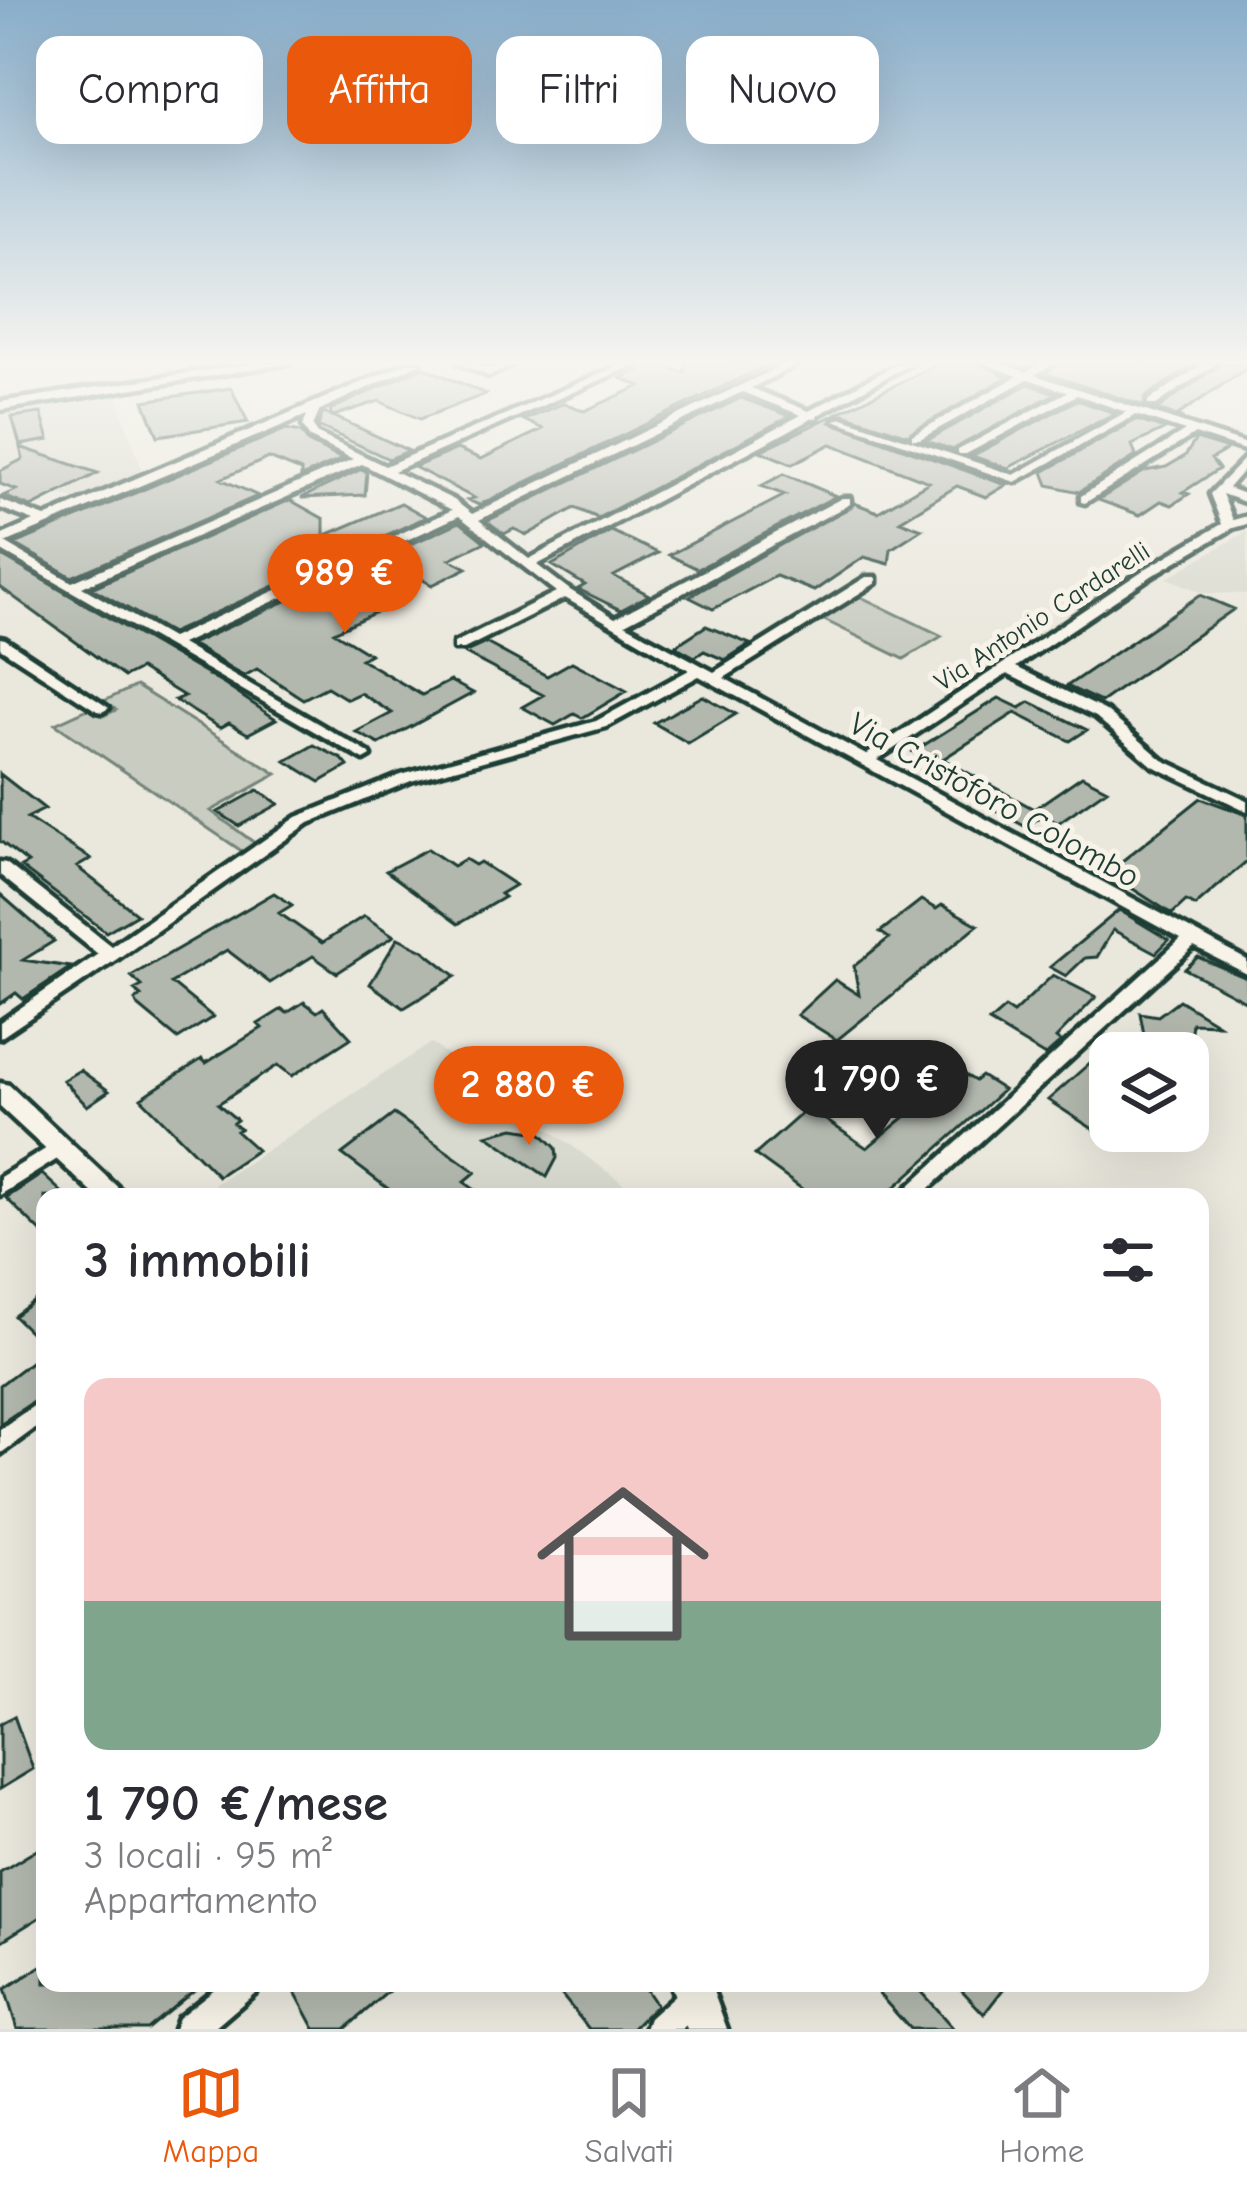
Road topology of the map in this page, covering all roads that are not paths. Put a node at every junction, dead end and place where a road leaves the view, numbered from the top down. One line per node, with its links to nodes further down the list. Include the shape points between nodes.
1 (196, 458): 19 (street)
2 (357, 458): 10 (street, Via Cristoforo Colombo)
3 (414, 458): 11 (street)
4 (593, 458): 17 (street)
5 (733, 458): 22 (street)
6 (952, 458): 7 (street, via 1016,479)
7 (1054, 458)
8 (1151, 458): 13 (street)
9 (1247, 459): 12 (street)
10 (362, 460): 11 (street, Via Cristoforo Colombo); 24 (street)
11 (383, 471): 17 (street, Via Cristoforo Colombo)
12 (1219, 491): 14 (street); 20 (street)
13 (1085, 499)
14 (1247, 499)
15 (845, 501): 26 (street)
16 (0, 504): 19 (street)
17 (465, 516): 22 (street, Via Cristoforo Colombo); 28 (street)
18 (1247, 520): 20 (street, Via Antonio Cardarelli)
19 (44, 521): 21 (street)
20 (1228, 525): 30 (street, Via Antonio Cardarelli)
21 (0, 543): 24 (street)
22 (529, 564): 25 (street, Via Cristoforo Colombo)
23 (871, 580): 31 (street)
24 (71, 586): 28 (street)
25 (565, 593): 26 (street, Via Cristoforo Colombo); 29 (street)
26 (615, 624): 31 (street, Via Cristoforo Colombo)
27 (0, 642): 32 (street)
28 (170, 644): 33 (street)
29 (459, 646)
30 (1006, 668): 34 (street, Via Antonio Cardarelli); 35 (street, via 1101,714 1158,763)
31 (709, 673): 34 (street, Via Cristoforo Colombo); 38 (street, via 601,724 406,778 303,820)
32 (102, 708)
33 (364, 756)
34 (868, 760): 37 (street, Via Cristoforo Colombo)
35 (1247, 806)
36 (0, 867): 38 (street)
37 (1193, 938): 39 (street, Via Cristoforo Colombo); 45 (street)
38 (111, 955): 40 (street)
39 (1247, 968)
40 (0, 1031)
41 (0, 1092): 42 (main road)
42 (60, 1148): 43 (street); 44 (main road)
43 (0, 1187)
44 (105, 1188)
45 (918, 1188)
46 (36, 1415): 47 (street)
47 (0, 1443)
48 (234, 1992): 50 (street)
49 (697, 2002): 51 (street)
50 (189, 2029)
51 (660, 2029)

